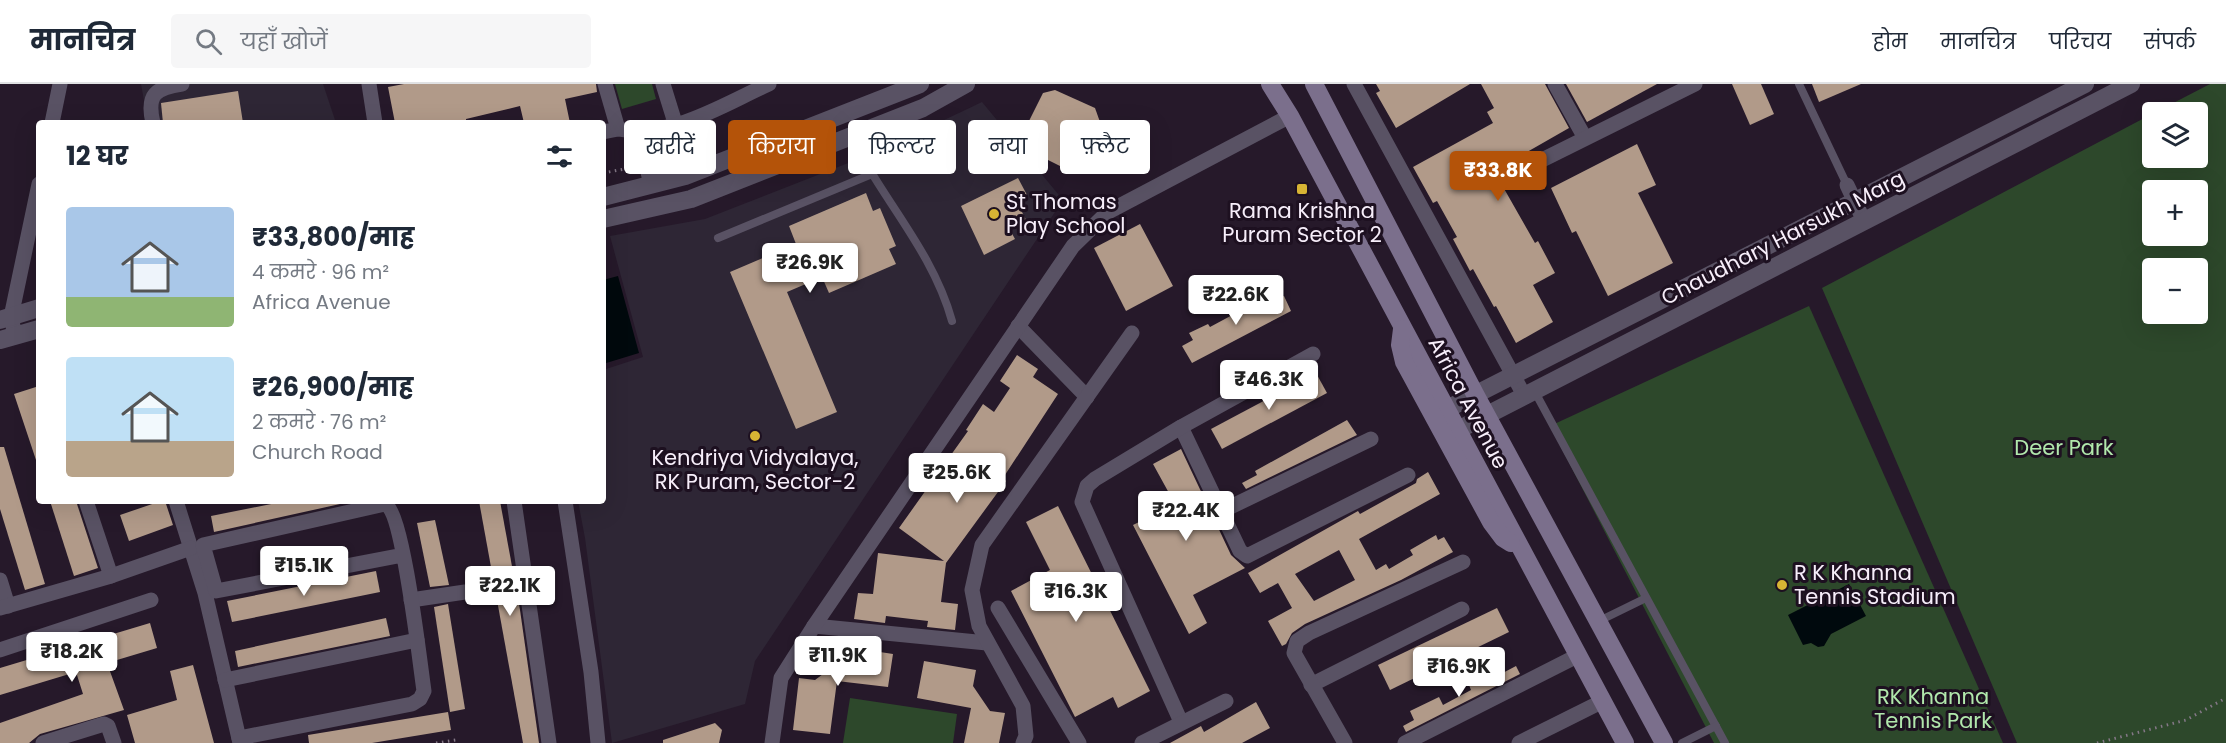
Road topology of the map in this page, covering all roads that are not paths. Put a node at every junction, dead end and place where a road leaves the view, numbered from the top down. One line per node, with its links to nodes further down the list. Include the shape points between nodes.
1 (60, 84): 18 (street)
2 (182, 84): 19 (street, via 156,92 150,105)
3 (369, 84): 20 (street)
4 (605, 84): 24 (street)
5 (663, 84): 21 (street)
6 (769, 84): 22 (street)
7 (920, 84): 30 (street)
8 (966, 84): 23 (street)
9 (1270, 84): 17 (main road, Africa Avenue)
10 (1314, 84): 48 (main road, Africa Avenue)
11 (1354, 84): 47 (street)
12 (1554, 84): 26 (street)
13 (1694, 84): 26 (street)
14 (1799, 84): 32 (lane)
15 (2085, 84): 32 (street, Chaudhary Harsukh Marg)
16 (2131, 84): 36 (street, Chaudhary Harsukh Marg)
17 (1290, 116): 41 (street, via 1108,212 1073,246); 42 (main road, Africa Avenue)
18 (53, 120)
19 (152, 120)
20 (375, 120)
21 (674, 120)
22 (689, 120)
23 (893, 120)
24 (610, 131)
25 (848, 138): 35 (street, via 691,198)
26 (1585, 138): 27 (street)
27 (1540, 161)
28 (648, 174): 31 (street)
29 (872, 174): 37 (lane); 40 (lane, via 933,272)
30 (685, 176): 31 (street)
31 (651, 185): 34 (street)
32 (1851, 193): 36 (street); 47 (street, Chaudhary Harsukh Marg)
33 (36, 196): 39 (street)
34 (606, 196)
35 (606, 218)
36 (1864, 221): 49 (street, Chaudhary Harsukh Marg)
37 (718, 238)
38 (36, 309): 39 (street)
39 (6, 319): 45 (street)
40 (952, 321)
41 (1018, 326): 50 (street); 76 (street)
42 (1402, 326): 51 (main road, Africa Avenue); 62 (main road, via 1399,339 1404,362 1435,421 1497,532)
43 (36, 330): 45 (street)
44 (1132, 333): 50 (street)
45 (7, 338)
46 (1313, 354): 53 (street)
47 (1514, 376): 48 (street, Chaudhary Harsukh Marg); 49 (street)
48 (1475, 394): 51 (street, Chaudhary Harsukh Marg); 52 (main road, Africa Avenue)
49 (1530, 394): 52 (street, Chaudhary Harsukh Marg); 69 (lane)
50 (1087, 397): 78 (street, via 982,545 972,590 979,626)
51 (1445, 410): 54 (main road, Africa Avenue)
52 (1487, 416): 54 (street, Chaudhary Harsukh Marg); 75 (main road, Africa Avenue)
53 (1181, 427): 61 (street); 85 (street, via 1095,479 1087,486 1082,501)
54 (1456, 431): 62 (main road, Africa Avenue)
55 (1371, 439): 61 (street)
56 (1408, 475): 61 (street, via 1250,556 1240,551)
57 (87, 504): 66 (street)
58 (177, 504): 63 (street)
59 (514, 504): 90 (street)
60 (565, 504): 91 (street)
61 (1220, 512)
62 (1520, 549): 80 (main road, Africa Avenue)
63 (197, 555): 64 (street, via 216,591); 64 (street, via 202,545 385,504 393,514); 66 (street); 81 (street)
64 (403, 555): 71 (street)
65 (1463, 562): 82 (street, via 1301,638 1294,653)
66 (111, 576): 72 (street)
67 (0, 580): 72 (street)
68 (465, 592): 71 (street)
69 (1646, 598): 75 (lane); 86 (lane)
70 (151, 600): 79 (street)
71 (411, 600): 77 (street)
72 (4, 607)
73 (999, 608): 94 (street)
74 (1462, 609): 82 (street)
75 (1599, 621): 100 (main road, Africa Avenue)
76 (814, 626): 78 (street); 92 (street, via 781,678)
77 (417, 640): 81 (street); 87 (street, via 424,691 418,702)
78 (987, 643): 93 (street, via 1023,706)
79 (0, 650)
80 (1577, 656): 84 (main road, Africa Avenue); 97 (street)
81 (225, 680): 87 (street)
82 (1311, 685): 96 (street)
83 (1226, 701): 85 (street)
84 (1603, 701): 98 (street); 99 (main road, Africa Avenue)
85 (1181, 723): 95 (street)
86 (1716, 726): 101 (lane); 102 (lane)
87 (240, 741)
88 (44, 743): 89 (street, via 104,724)
89 (114, 743)
90 (549, 743)
91 (598, 743)
92 (772, 743)
93 (1023, 743)
94 (1079, 743)
95 (1142, 743)
96 (1345, 743)
97 (1405, 743)
98 (1519, 743)
99 (1625, 743)
100 (1664, 743)
101 (1682, 743)
102 (1725, 743)

